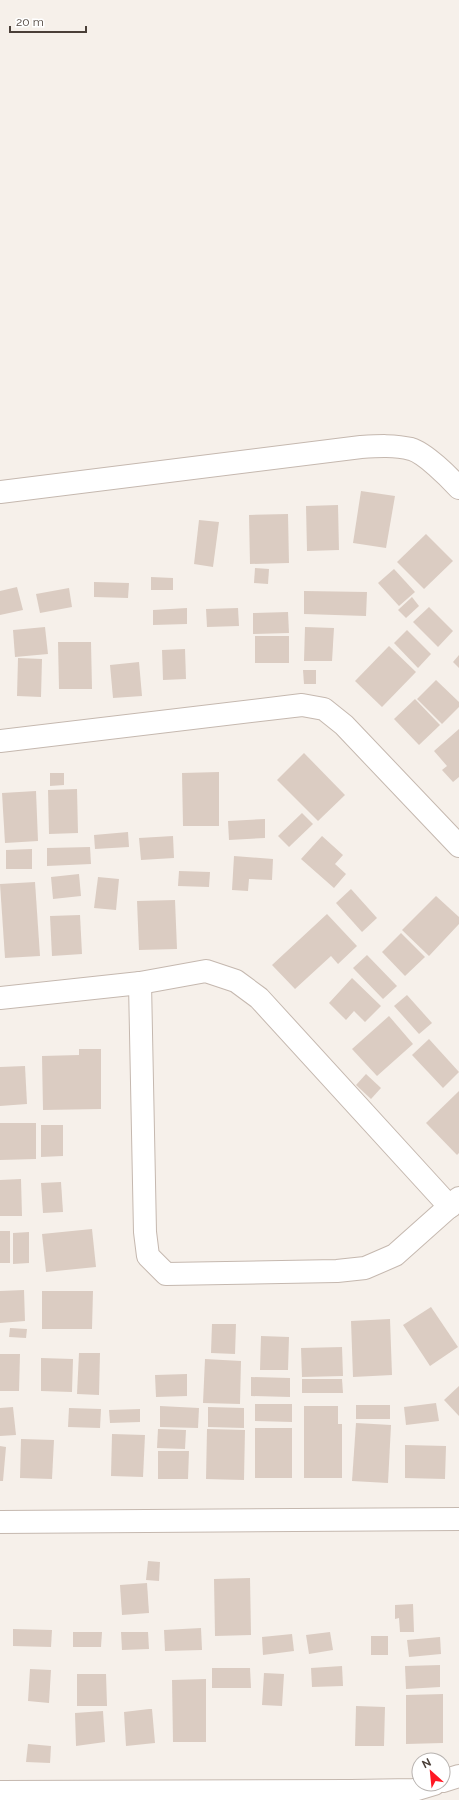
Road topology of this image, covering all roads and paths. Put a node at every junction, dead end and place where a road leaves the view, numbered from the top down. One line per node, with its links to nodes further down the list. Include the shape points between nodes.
1 (459, 488): 2 (street, via 444,471 412,450 388,446 361,447)
2 (0, 492)
3 (0, 741): 4 (street, via 302,705 324,709 344,724)
4 (459, 846)
5 (140, 983): 6 (street); 7 (street, via 206,971 236,981 260,998); 7 (street, via 144,1232 148,1256 166,1274 337,1271 365,1268 395,1255)
6 (0, 998)
7 (454, 1203)
8 (459, 1519): 9 (street)
9 (0, 1522)
10 (411, 1790): 12 (street)
11 (0, 1792): 12 (street)
12 (114, 1797)

